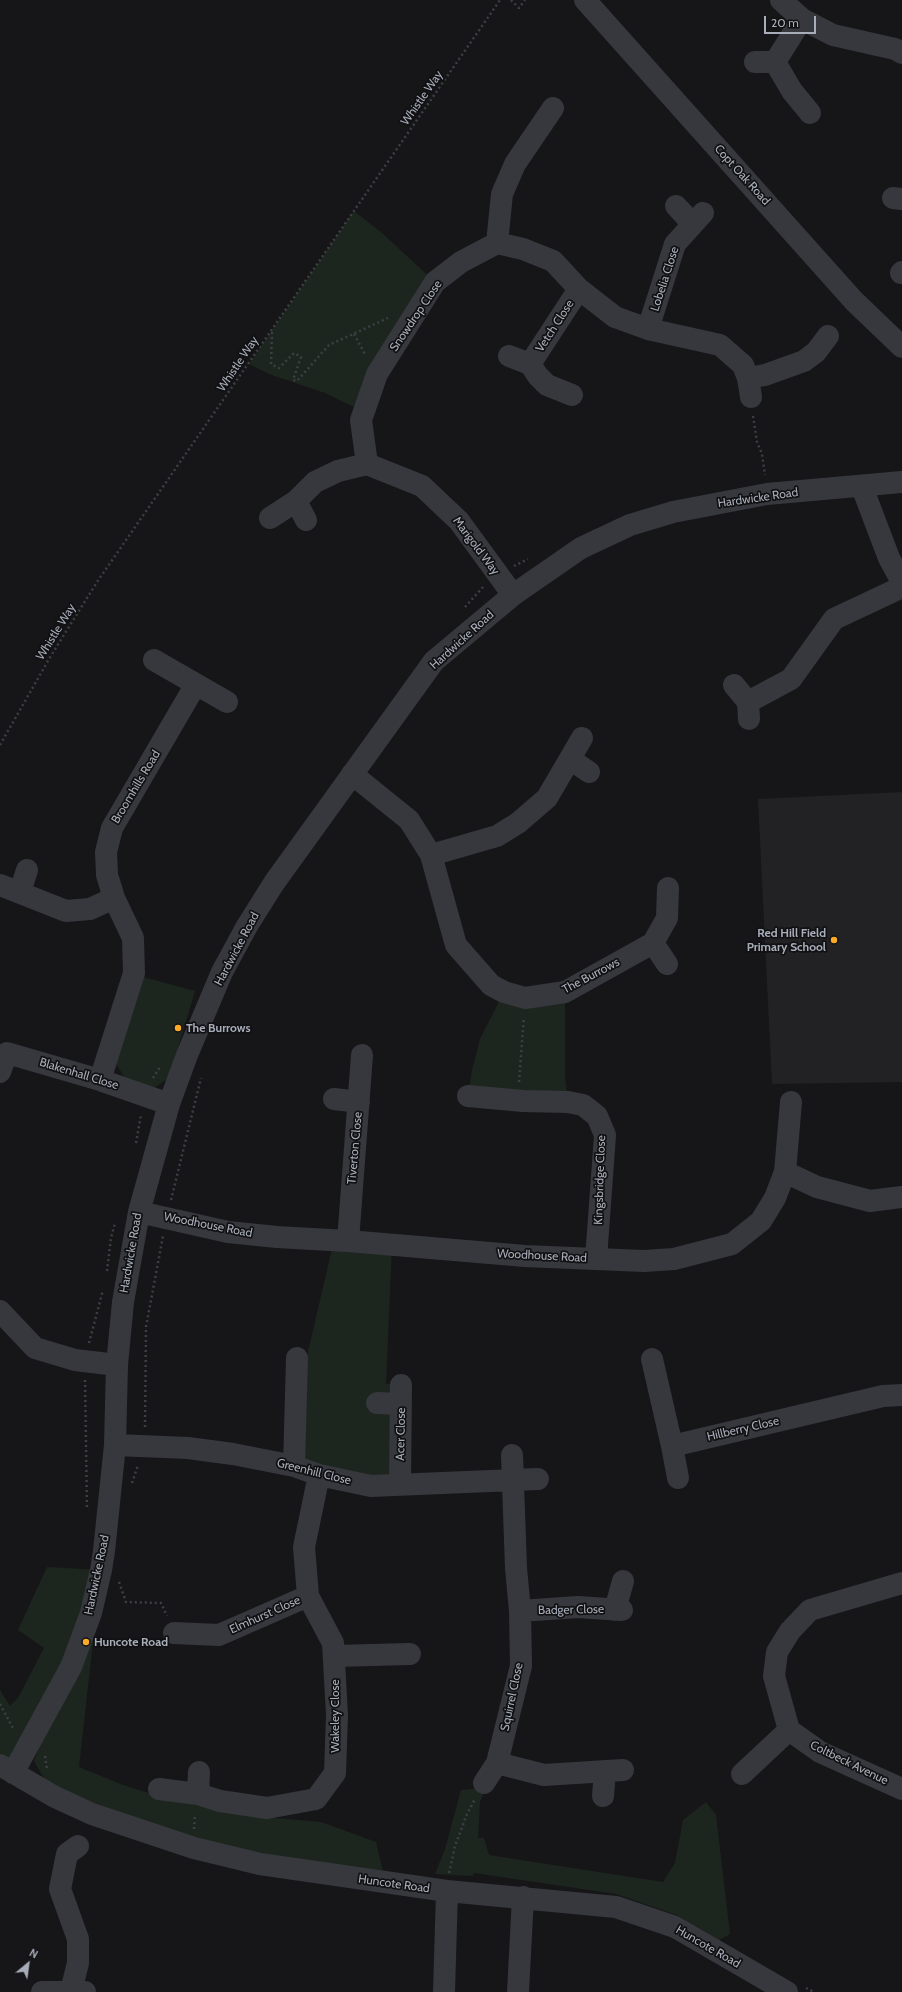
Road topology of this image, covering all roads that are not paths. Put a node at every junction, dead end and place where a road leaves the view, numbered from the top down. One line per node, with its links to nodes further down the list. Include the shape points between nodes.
1 (585, 0): 12 (street, Copt Oak Road, via 854,301)
2 (781, 0): 3 (street)
3 (802, 19): 4 (street, via 833,36); 6 (street, via 765,62)
4 (902, 53)
5 (553, 108): 8 (street, via 515,164 505,186)
6 (810, 113)
7 (676, 206): 10 (street, Lobelia Close, via 698,219 675,244)
8 (497, 243): 9 (street, via 553,261); 16 (street, Snowdrop Close, via 461,262 435,282 377,374 360,420)
9 (579, 289): 10 (street, via 615,317); 14 (street, Vetch Close)
10 (648, 329): 11 (street, via 720,345 743,365 749,388 765,375 804,361 816,352)
11 (828, 336)
12 (902, 347)
13 (509, 356): 14 (street)
14 (530, 364): 15 (street, via 547,385)
15 (572, 394)
16 (367, 464): 19 (street, via 338,471 315,482); 24 (street, Marigold Way, via 422,486 459,521)
17 (902, 482): 18 (street, Hardwicke Road)
18 (862, 486): 22 (street, via 889,558); 24 (street, Hardwicke Road, via 767,494 673,512 630,525 581,548)
19 (296, 501): 20 (street); 21 (street)
20 (270, 518)
21 (306, 520)
22 (902, 582)
23 (902, 587): 27 (street, via 834,619 790,679)
24 (513, 595): 32 (street, Hardwicke Road, via 434,661)
25 (154, 660): 26 (street)
26 (196, 684): 28 (street); 37 (street, Broomhills Road, via 112,828 106,852 107,875)
27 (747, 700)
28 (227, 702)
29 (582, 738): 30 (street)
30 (570, 759): 31 (street); 33 (street, via 547,798 518,823 497,836)
31 (589, 772)
32 (352, 774): 33 (street, The Burrows, via 409,820); 47 (street, Hardwicke Road, via 282,871 247,926 222,972)
33 (431, 855): 38 (street, The Burrows, via 456,945 491,985 504,992 525,998 565,992)
34 (27, 870): 35 (street)
35 (10, 888): 37 (street, via 66,911 90,909)
36 (668, 888): 38 (street, via 667,918)
37 (114, 898): 42 (street, Broomhills Road, via 133,938 134,973)
38 (653, 943): 39 (street)
39 (668, 964)
40 (362, 1055): 45 (street, Tiverton Close)
41 (2, 1058): 42 (street, Blakenhall Close)
42 (100, 1080): 47 (street, Blakenhall Close)
43 (468, 1096): 52 (street, Kingsbridge Close, via 517,1101 568,1102 583,1105 597,1116 605,1135)
44 (334, 1099): 45 (street)
45 (359, 1102): 51 (street, Tiverton Close)
46 (791, 1102): 48 (street, Woodhouse Road)
47 (169, 1104): 50 (street, Hardwicke Road)
48 (785, 1172): 49 (street, via 818,1187 870,1201); 52 (street, Woodhouse Road, via 775,1198 761,1221 732,1244 674,1259 644,1261)
49 (902, 1197)
50 (139, 1212): 51 (street, Woodhouse Road, via 228,1232); 56 (street, Hardwicke Road, via 123,1302)
51 (348, 1241): 52 (street, Woodhouse Road, via 525,1256)
52 (596, 1258)
53 (0, 1311): 56 (street, via 35,1348 87,1362)
54 (297, 1358): 62 (street)
55 (652, 1359): 60 (street)
56 (117, 1364): 59 (street, Hardwicke Road)
57 (902, 1395): 60 (street, Hillberry Close, via 883,1396)
58 (377, 1403): 67 (street, Acer Close, via 401,1394)
59 (115, 1445): 62 (street, Greenhill Close, via 195,1449); 77 (street, Hardwicke Road, via 104,1550 90,1612 71,1667 35,1752)
60 (672, 1446): 64 (street)
61 (512, 1455): 65 (street, Squirrel Close)
62 (294, 1466): 63 (street, Greenhill Close)
63 (318, 1475): 67 (street, Greenhill Close, via 371,1486); 70 (street, Wakeley Close, via 304,1547)
64 (678, 1478)
65 (513, 1479): 66 (street, Greenhill Close); 67 (street, Greenhill Close); 71 (street, Squirrel Close)
66 (538, 1479)
67 (400, 1484)
68 (623, 1581): 71 (street, Badger Close, via 619,1610 578,1608)
69 (902, 1583): 75 (street, via 810,1610 790,1632 777,1652 774,1676)
70 (308, 1596): 72 (street, Elmhurst Close, via 219,1635); 74 (street, Wakeley Close, via 333,1643)
71 (520, 1611): 76 (street, Squirrel Close, via 521,1666)
72 (174, 1633)
73 (410, 1654): 74 (street)
74 (334, 1656): 83 (street, Wakeley Close, via 337,1715 335,1773 316,1799 268,1808 220,1801)
75 (789, 1730): 79 (street); 82 (street, Coltbeck Avenue, via 820,1752)
76 (497, 1763): 80 (street, Squirrel Close); 84 (street, via 544,1775 614,1770)
77 (7, 1769): 86 (street, Huncote Road, via 55,1797 92,1814 194,1848 260,1864)
78 (200, 1772): 83 (street)
79 (742, 1774)
80 (484, 1783)
81 (159, 1789): 83 (street, Wakeley Close)
82 (902, 1789)
83 (198, 1794)
84 (603, 1796)
85 (78, 1846): 90 (street, via 67,1854 60,1889 78,1940 78,1963)
86 (448, 1879): 87 (street, Huncote Road); 92 (street)
87 (522, 1897): 88 (street, Huncote Road, via 616,1907 675,1927); 93 (street)
88 (794, 1988)
89 (42, 1992): 90 (street)
90 (71, 1992): 91 (street)
91 (85, 1992)
92 (444, 1992)
93 (518, 1992)

